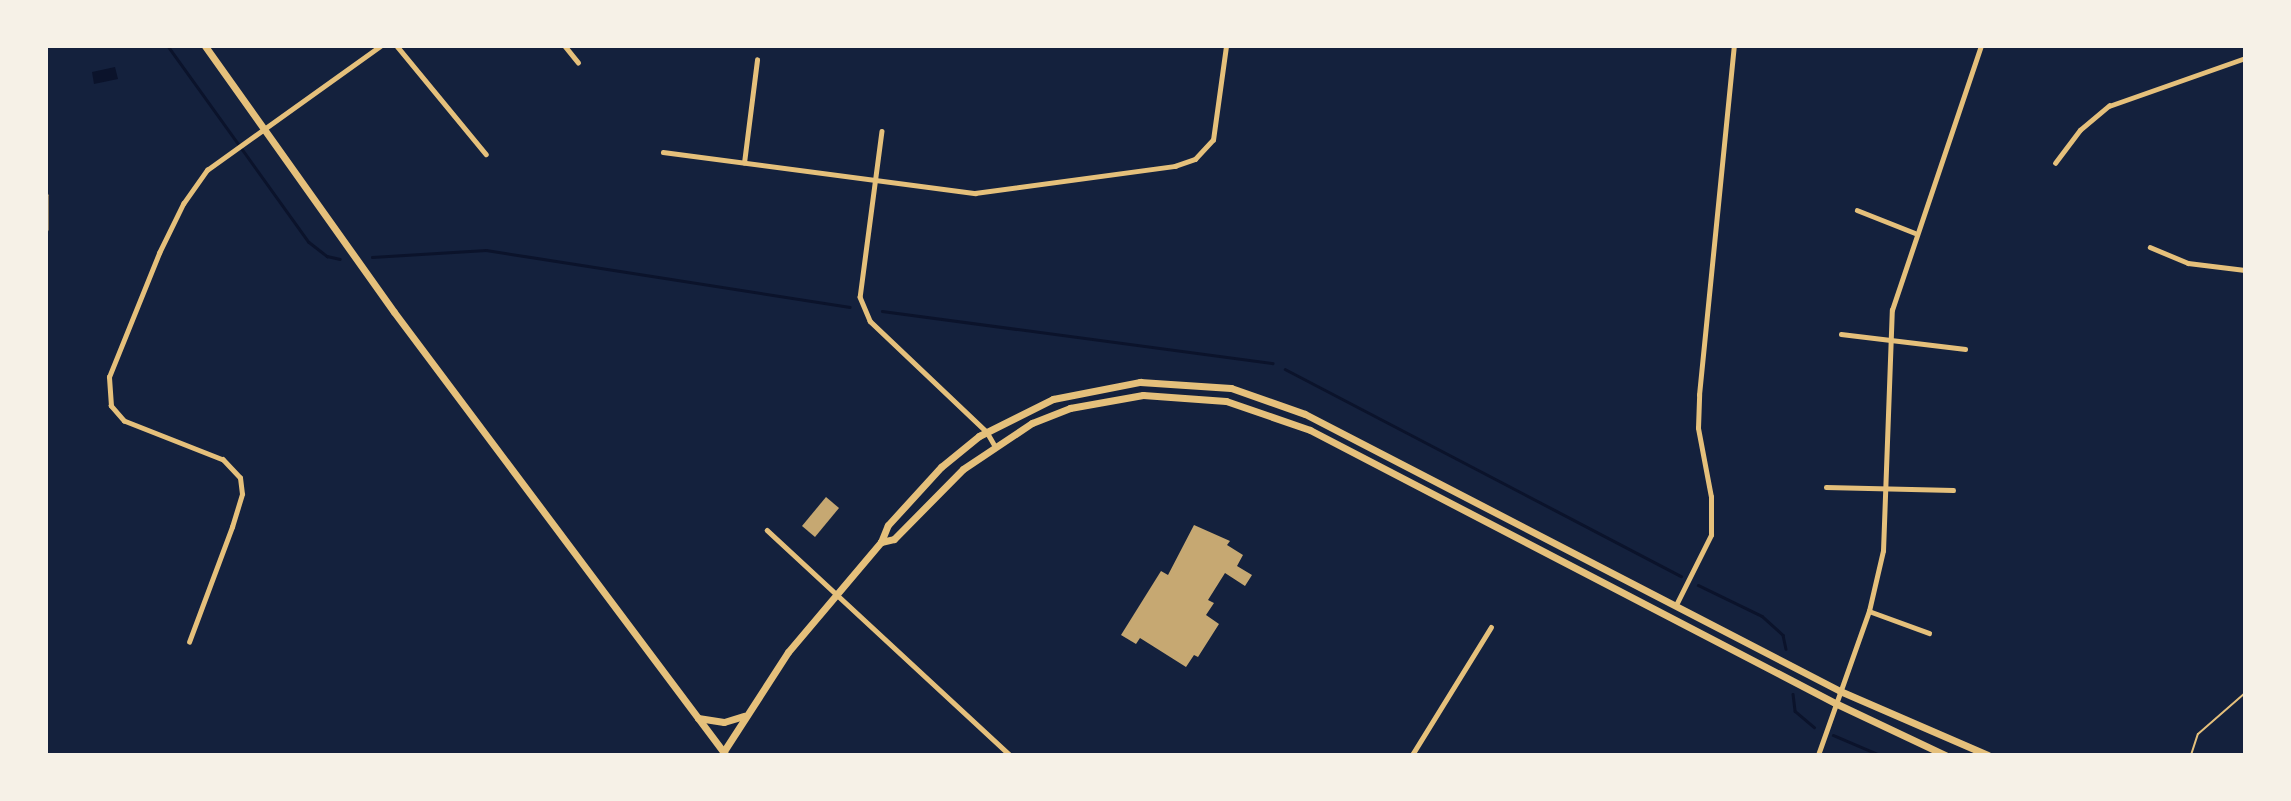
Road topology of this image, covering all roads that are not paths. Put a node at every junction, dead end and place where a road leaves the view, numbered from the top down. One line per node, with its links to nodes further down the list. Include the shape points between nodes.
1 (205, 46): 12 (main road)
2 (380, 46): 12 (street)
3 (397, 46): 14 (street)
4 (565, 46): 10 (street)
5 (1226, 46): 17 (street, via 1213,140 1195,159 1175,166 975,193)
6 (1734, 46): 35 (street, via 1698,395 1698,428 1711,497 1710,535)
7 (1980, 46): 21 (street)
8 (2245, 58): 16 (street, via 2108,106 2080,130)
9 (757, 60): 15 (street)
10 (578, 62)
11 (882, 130): 17 (street)
12 (264, 132): 39 (street, via 207,170 183,204 109,378 112,406 124,421 223,460 240,478 242,494 232,527); 44 (main road)
13 (663, 152): 15 (street)
14 (486, 154)
15 (744, 163): 17 (street)
16 (2055, 163)
17 (874, 181): 27 (street, via 860,297 870,321)
18 (46, 196): 20 (street)
19 (1857, 210): 21 (street)
20 (46, 229)
21 (1915, 233): 25 (street, via 1892,310)
22 (2150, 247): 23 (street, via 2188,263)
23 (2245, 270)
24 (1841, 334): 25 (street)
25 (1889, 340): 26 (street); 30 (street)
26 (1965, 349)
27 (986, 432): 28 (street); 33 (main road, via 942,467 888,525); 35 (main road, via 1053,399 1096,388 1159,382 1231,388 1305,414)
28 (995, 446): 33 (main road, via 940,490 894,539); 42 (main road, via 1032,423 1070,408 1144,395 1226,401 1257,410 1310,430)
29 (1826, 487): 30 (street)
30 (1886, 488): 31 (street); 36 (street, via 1883,551)
31 (1953, 490)
32 (767, 530): 34 (street)
33 (881, 542): 34 (main road)
34 (835, 596): 43 (main road, via 788,652); 46 (street)
35 (1676, 605): 40 (main road)
36 (1869, 611): 38 (street); 40 (street)
37 (1491, 628): 47 (street)
38 (1929, 633)
39 (189, 642)
40 (1840, 691): 42 (street); 50 (main road)
41 (2245, 693): 51 (lane, via 2198,734)
42 (1834, 703): 48 (street); 49 (main road)
43 (744, 716): 44 (main road, via 724,722); 45 (main road)
44 (698, 718): 45 (main road)
45 (724, 753)
46 (1010, 755)
47 (1412, 755)
48 (1818, 755)
49 (1945, 755)
50 (1988, 755)
51 (2191, 755)

